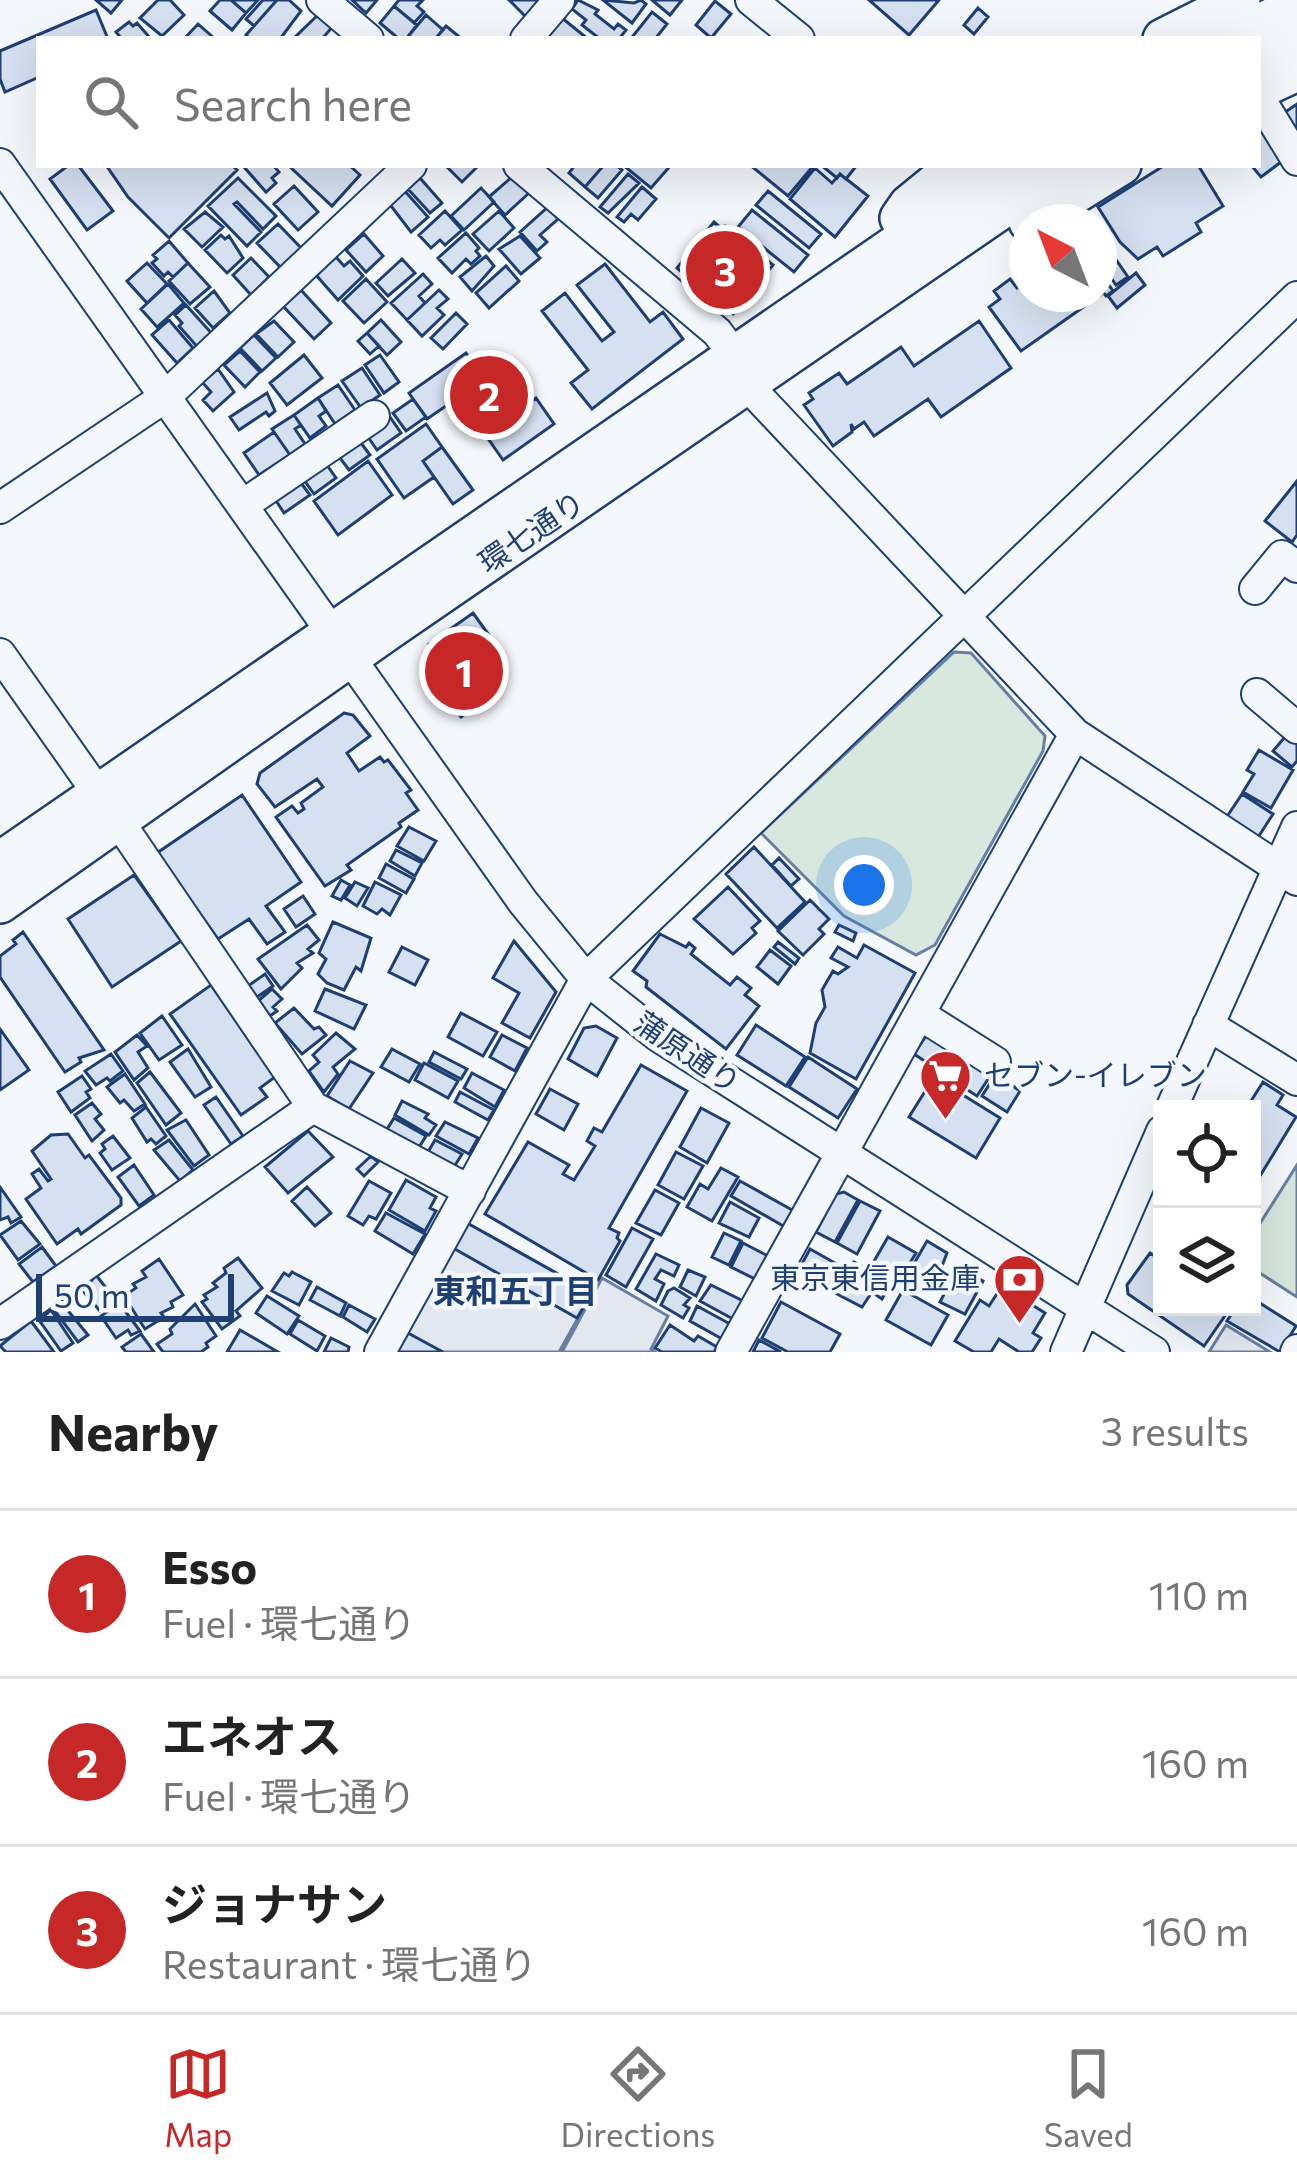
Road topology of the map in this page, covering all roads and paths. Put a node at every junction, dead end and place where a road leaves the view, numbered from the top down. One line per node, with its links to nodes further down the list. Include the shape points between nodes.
1 (322, 0): 6 (street)
2 (559, 0): 7 (street)
3 (752, 0): 8 (street)
4 (1297, 6): 5 (main road)
5 (1217, 13): 9 (main road)
6 (364, 36)
7 (529, 36)
8 (795, 36)
9 (1169, 36)
10 (1297, 38): 11 (main road)
11 (1261, 55)
12 (1297, 71): 13 (main road)
13 (1261, 91)
14 (1261, 98): 15 (street)
15 (1297, 160)
16 (0, 164): 28 (street, 蒲原通り)
17 (407, 168): 28 (street)
18 (523, 168): 27 (street, via 717,332)
19 (950, 168): 25 (main road, via 909,205)
20 (1008, 168): 25 (main road, 環七通り)
21 (1116, 168): 23 (main road)
22 (1059, 169): 25 (main road, 環七通り)
23 (1058, 204)
24 (1009, 234): 25 (main road, via 981,249)
25 (879, 275): 27 (main road, 環七通り)
26 (1297, 297): 34 (street)
27 (741, 370): 34 (street); 35 (main road, 環七通り)
28 (165, 397): 30 (street, 蒲原通り); 31 (street)
29 (374, 416): 30 (street)
30 (243, 505): 35 (street, 蒲原通り)
31 (0, 508)
32 (1297, 567): 33 (street, via 1282,556)
33 (1255, 589)
34 (964, 614): 39 (street); 46 (street)
35 (342, 645): 40 (main road, 環七通り); 46 (street, 蒲原通り)
36 (0, 654): 40 (street)
37 (1257, 694): 38 (street)
38 (1297, 728)
39 (1075, 734): 43 (street); 47 (street)
40 (108, 807): 42 (main road, 環七通り); 44 (main road, 環七通り); 52 (street)
41 (1297, 827): 43 (street)
42 (0, 862)
43 (1287, 873): 45 (street); 48 (street)
44 (0, 903)
45 (1297, 905)
46 (586, 979): 54 (street, 蒲原通り, via 658,1036); 55 (street)
47 (919, 1014): 49 (street); 54 (street)
48 (1208, 1025): 50 (street); 51 (street)
49 (995, 1062)
50 (1297, 1080)
51 (1176, 1100)
52 (313, 1107): 55 (street); 57 (street)
53 (1153, 1152): 56 (street)
54 (841, 1154): 56 (street, 蒲原通り); 59 (street)
55 (470, 1190): 58 (street)
56 (1085, 1308): 60 (street); 61 (street, 蒲原通り)
57 (0, 1324)
58 (380, 1352)
59 (731, 1352)
60 (1066, 1352)
61 (1154, 1352)

